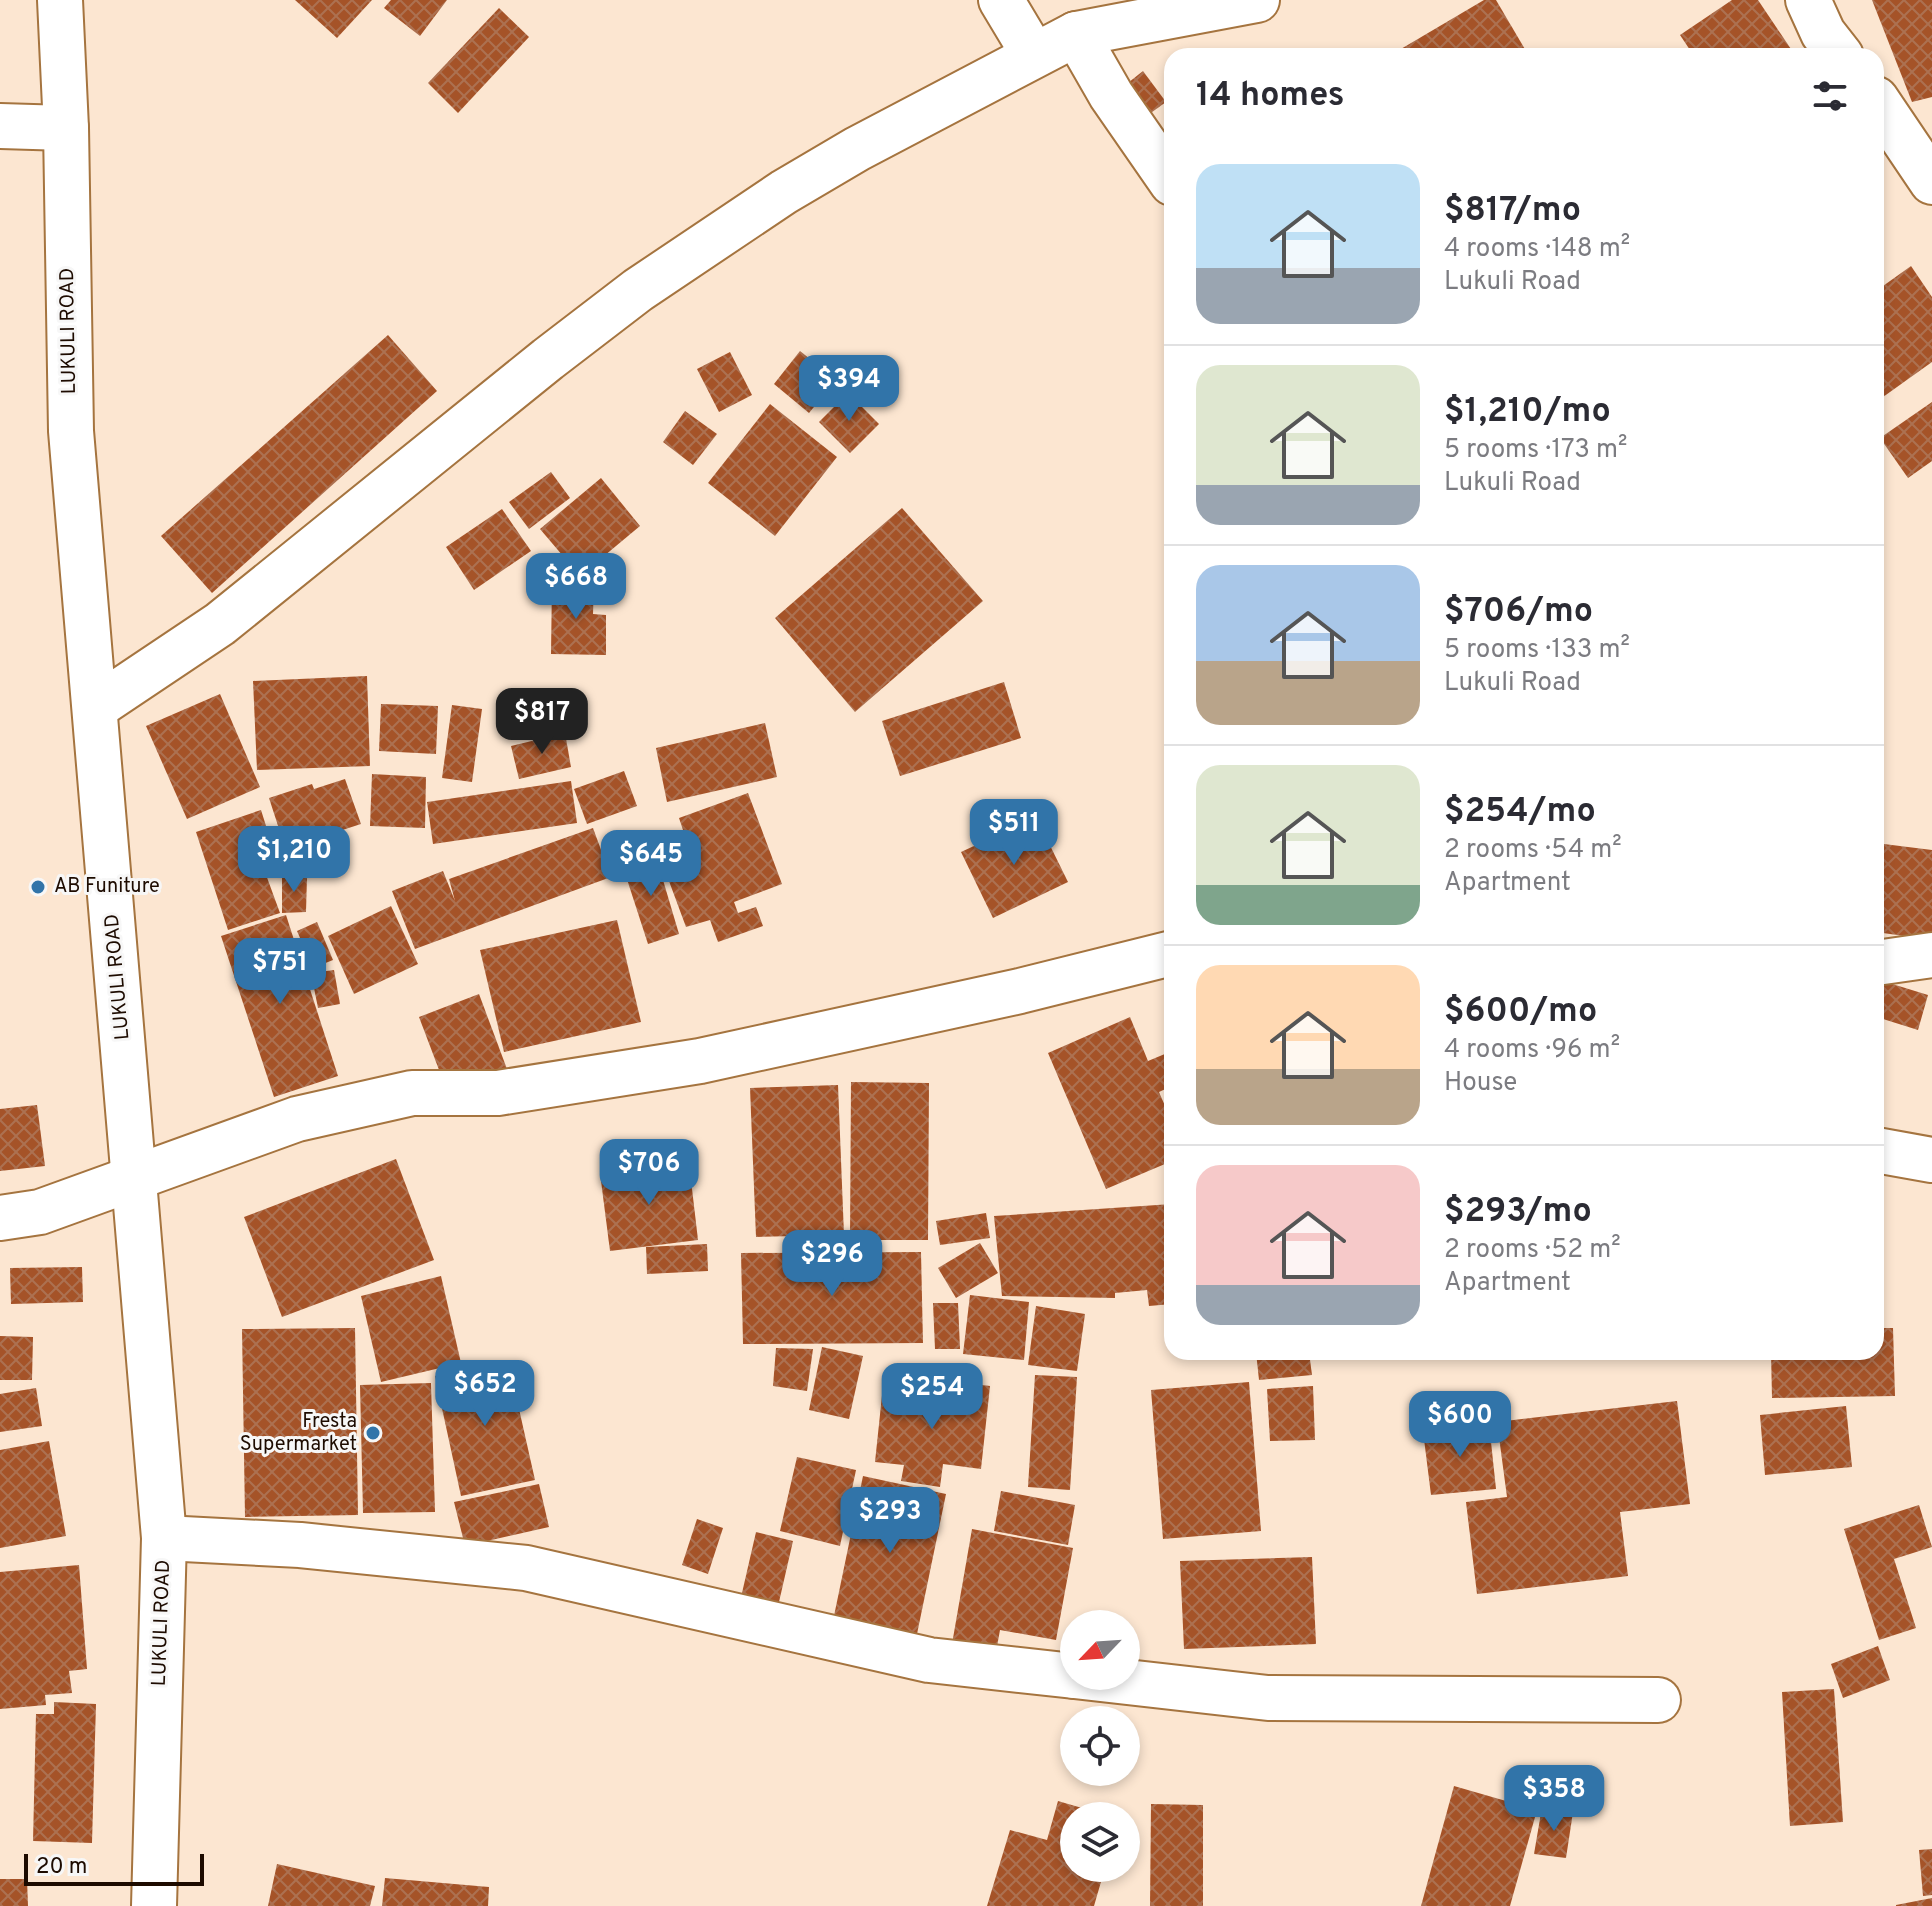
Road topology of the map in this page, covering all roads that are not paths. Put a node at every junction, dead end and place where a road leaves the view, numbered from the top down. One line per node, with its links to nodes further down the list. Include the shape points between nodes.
1 (60, 0): 10 (street, LUKULI ROAD)
2 (1001, 0): 7 (street)
3 (1257, 0): 5 (street)
4 (1808, 0): 6 (street)
5 (1076, 34): 7 (street); 11 (street)
6 (1835, 48)
7 (1034, 55): 13 (street, via 784,192 638,290 220,624)
8 (1884, 111): 12 (street)
9 (0, 126): 10 (street)
10 (66, 128): 13 (street, LUKULI ROAD, via 71,431)
11 (1164, 171)
12 (1932, 182)
13 (96, 707): 19 (street, LUKULI ROAD)
14 (1164, 955): 19 (street, via 700,1061 498,1093 412,1093 297,1119)
15 (1932, 955): 16 (street)
16 (1884, 962)
17 (1884, 1151): 18 (street)
18 (1932, 1160)
19 (134, 1177): 20 (street, via 40,1212); 21 (street, LUKULI ROAD)
20 (0, 1218)
21 (164, 1538): 22 (street, via 300,1545 526,1568 929,1660); 25 (street, LUKULI ROAD)
22 (1060, 1674)
23 (1140, 1683): 24 (street, via 1268,1698)
24 (1658, 1700)
25 (154, 1906)

